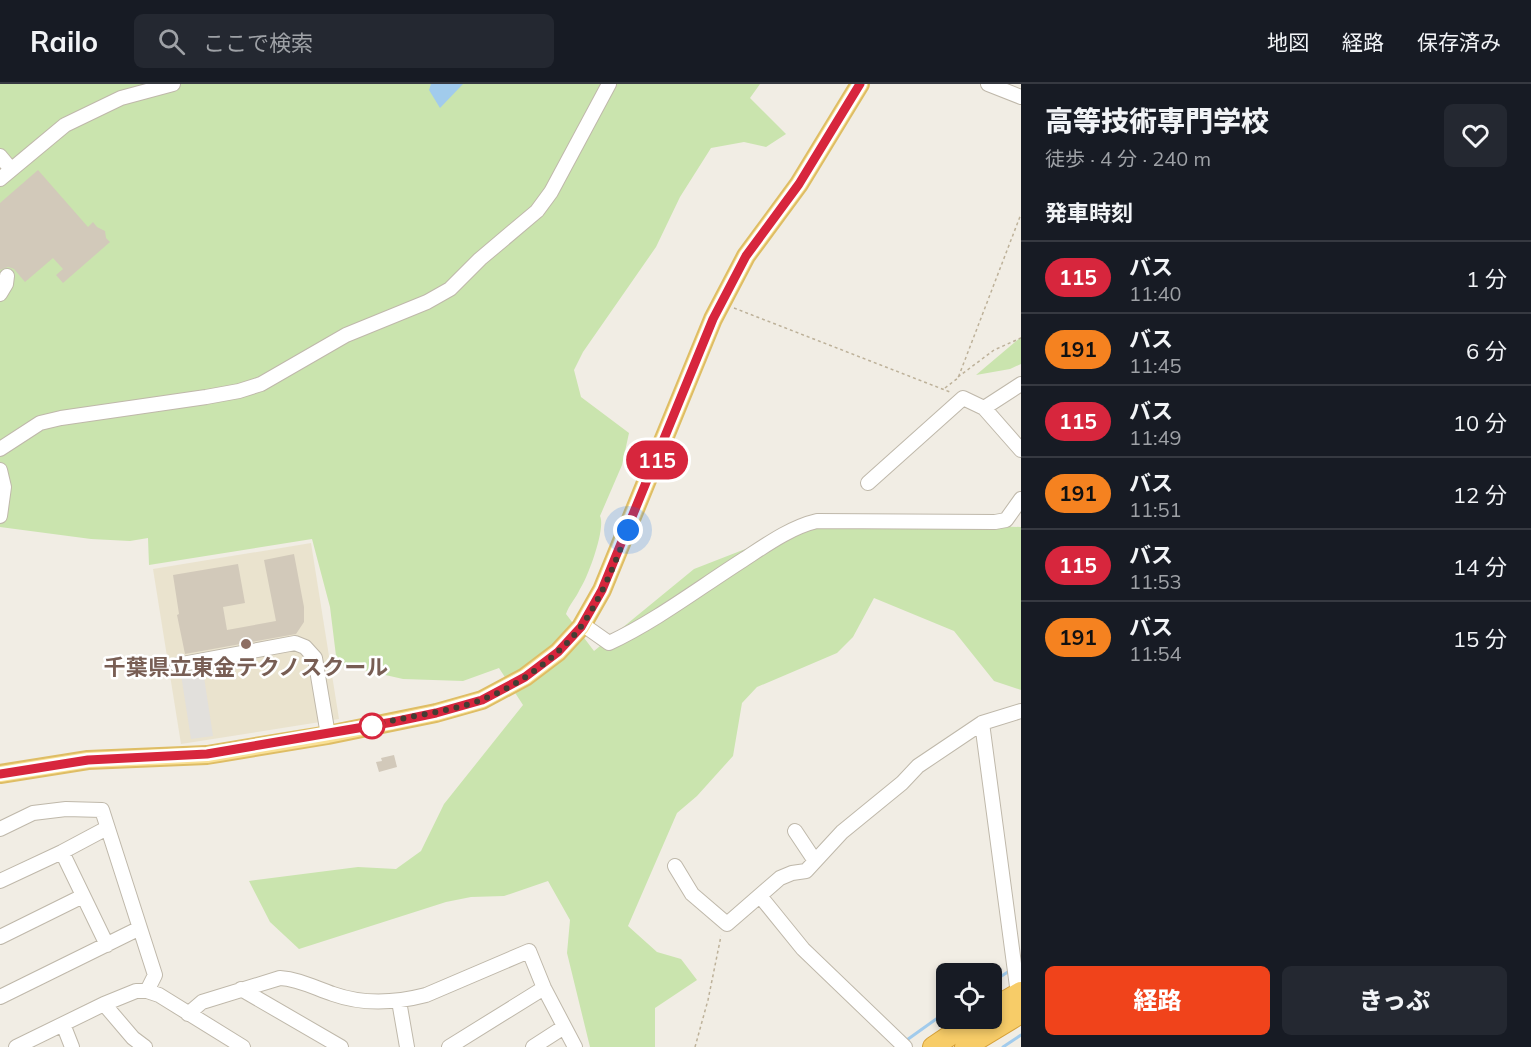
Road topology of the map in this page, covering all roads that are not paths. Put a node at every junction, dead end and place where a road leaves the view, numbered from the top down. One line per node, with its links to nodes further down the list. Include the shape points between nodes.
1 (173, 84): 7 (street, via 94,109 65,125)
2 (609, 84): 14 (street, via 537,212 450,289 346,335 261,384 206,397 40,423)
3 (860, 84): 19 (main road, via 799,184 746,256 713,319 620,550)
4 (988, 84): 5 (street)
5 (1021, 97)
6 (0, 156): 7 (street)
7 (10, 168): 8 (street)
8 (0, 179)
9 (7, 276): 10 (street)
10 (0, 294)
11 (1021, 384): 12 (street)
12 (984, 408): 13 (street); 16 (street, via 963,398)
13 (1018, 441)
14 (0, 449)
15 (0, 470): 18 (street, via 4,487)
16 (868, 483)
17 (1021, 499): 19 (street, via 1006,520 995,522 806,524 609,643)
18 (0, 516)
19 (582, 624): 23 (main road, via 558,652 525,677 482,700)
20 (177, 665): 23 (street, via 295,643 305,646 315,658)
21 (1021, 711): 22 (street)
22 (982, 723): 29 (street, via 918,766 842,832); 41 (street)
23 (328, 735): 24 (main road, via 207,754 88,760)
24 (0, 774)
25 (107, 828): 26 (street, via 102,810 66,809 33,813); 28 (street); 34 (street)
26 (0, 829)
27 (795, 831): 29 (street)
28 (62, 852): 31 (street); 33 (street)
29 (815, 861): 32 (street, via 806,871 780,878)
30 (675, 866): 32 (street, via 692,894 727,924)
31 (0, 881)
32 (760, 896): 59 (street, via 803,949)
33 (83, 897): 35 (street); 36 (street)
34 (140, 928): 36 (street); 39 (street, via 155,975)
35 (0, 937)
36 (107, 945): 40 (street)
37 (544, 988): 42 (street, via 529,951 426,995); 47 (street); 50 (street)
38 (241, 989): 42 (street, via 280,978 363,1001); 45 (street, via 202,1002); 55 (street)
39 (147, 991): 43 (street, via 136,991); 45 (street)
40 (0, 997)
41 (1020, 1000): 44 (highway); 49 (highway)
42 (399, 1001): 56 (street)
43 (104, 1004): 46 (street); 53 (street)
44 (1002, 1006)
45 (188, 1014): 54 (street)
46 (63, 1024): 51 (street); 52 (street)
47 (564, 1027): 57 (street); 58 (street)
48 (960, 1029): 60 (highway)
49 (967, 1044)
50 (452, 1046)
51 (17, 1047)
52 (72, 1047)
53 (145, 1047)
54 (243, 1047)
55 (342, 1047)
56 (406, 1047)
57 (533, 1047)
58 (575, 1047)
59 (905, 1047)
60 (933, 1047)

